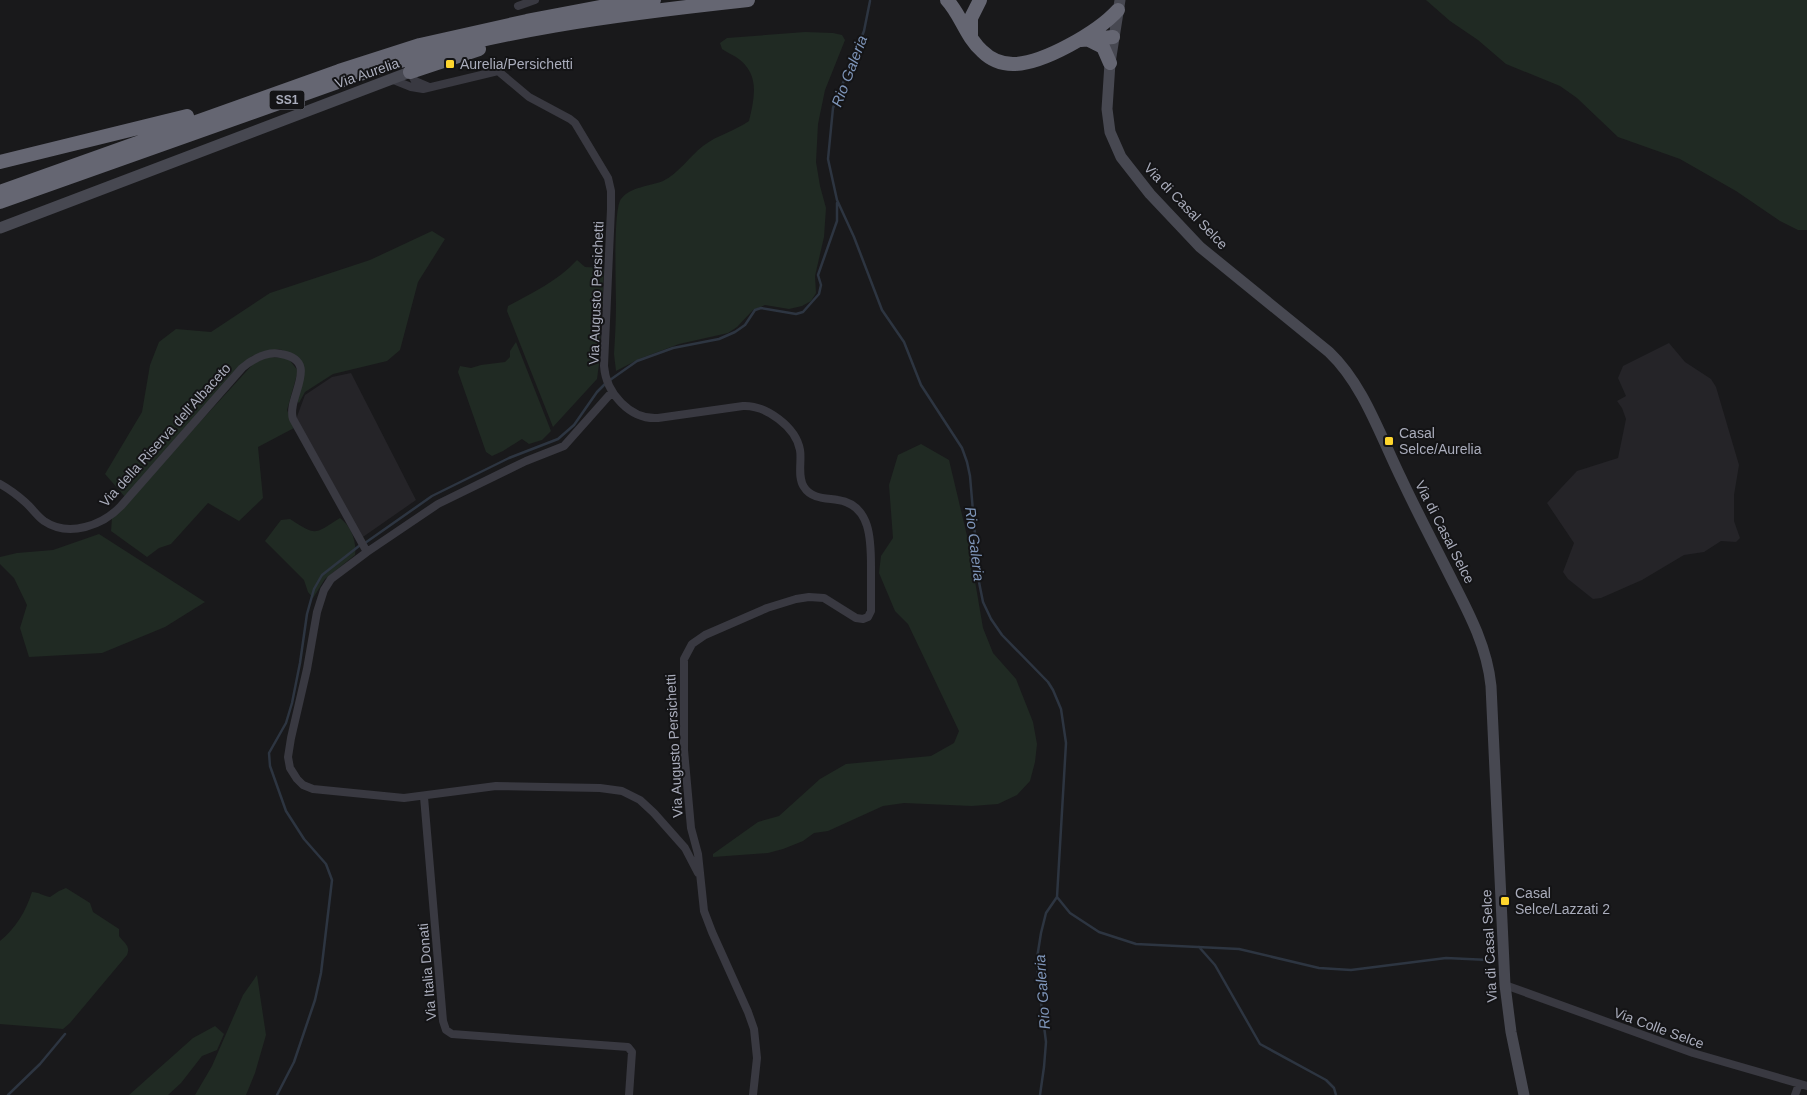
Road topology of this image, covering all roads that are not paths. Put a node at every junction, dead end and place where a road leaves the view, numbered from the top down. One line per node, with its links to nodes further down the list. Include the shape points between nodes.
1 (535, 0): 7 (street)
2 (654, 0): 16 (highway, Via Aurelia / SS1, via 554,16 433,41)
3 (748, 0): 8 (highway, Via Aurelia / SS1)
4 (947, 0): 11 (highway)
5 (980, 0): 11 (highway, via 970,23)
6 (1119, 5): 9 (highway); 10 (main road, Via di Casal Selce)
7 (518, 6)
8 (580, 21): 13 (highway); 19 (highway, Via Aurelia / SS1, via 478,41 396,62)
9 (1087, 37): 10 (highway, via 1106,32); 11 (highway, via 1036,60 1013,64 989,57); 12 (highway, via 1103,47)
10 (1114, 37): 12 (main road, Via di Casal Selce)
11 (973, 40)
12 (1110, 62): 26 (main road, Via di Casal Selce, via 1106,109 1110,132 1121,157 1150,194 1200,247 1329,352 1348,372 1478,634 1491,686)
13 (410, 72): 14 (main road, Via Aurelia); 15 (street, via 415,81)
14 (391, 79): 15 (street, Via Augusto Persichetti, via 414,88); 20 (main road, Via Aurelia)
15 (428, 87): 21 (street, Via Augusto Persichetti, via 498,71 529,96 570,119 608,178 612,197 604,366)
16 (267, 97): 17 (highway, via 239,100 167,122); 18 (highway, Via Aurelia / SS1)
17 (0, 162)
18 (0, 192)
19 (0, 202)
20 (0, 228)
21 (611, 390): 23 (street, via 562,447 449,498); 25 (street, Via Augusto Persichetti, via 635,414 647,418 743,406 766,410 780,420 797,441 801,481 806,490 816,496 851,504 863,516 871,537 871,611 867,618 856,618 824,598 796,599 710,632 687,651 683,669 684,750 691,828)
22 (0, 484): 23 (street, Via della Riserva dell'Albaceto, via 51,525 77,528 104,521 122,506 242,368 260,357 279,353 295,359 301,368 292,415)
23 (366, 549): 24 (street, via 334,576 322,596 288,764 297,779 313,789 398,798)
24 (424, 797): 25 (street, via 496,786 622,791 640,800 654,813 685,848); 28 (street, Via Italia Donati, via 446,1030 452,1034 628,1047 632,1052)
25 (700, 875): 29 (street, Via Augusto Persichetti, via 706,918 754,1029 757,1058)
26 (1504, 986): 27 (street, Via Colle Selce, via 1692,1054); 30 (main road, Via di Casal Selce)
27 (1803, 1085): 31 (street)
28 (629, 1095)
29 (753, 1095)
30 (1524, 1095)
31 (1795, 1095)

